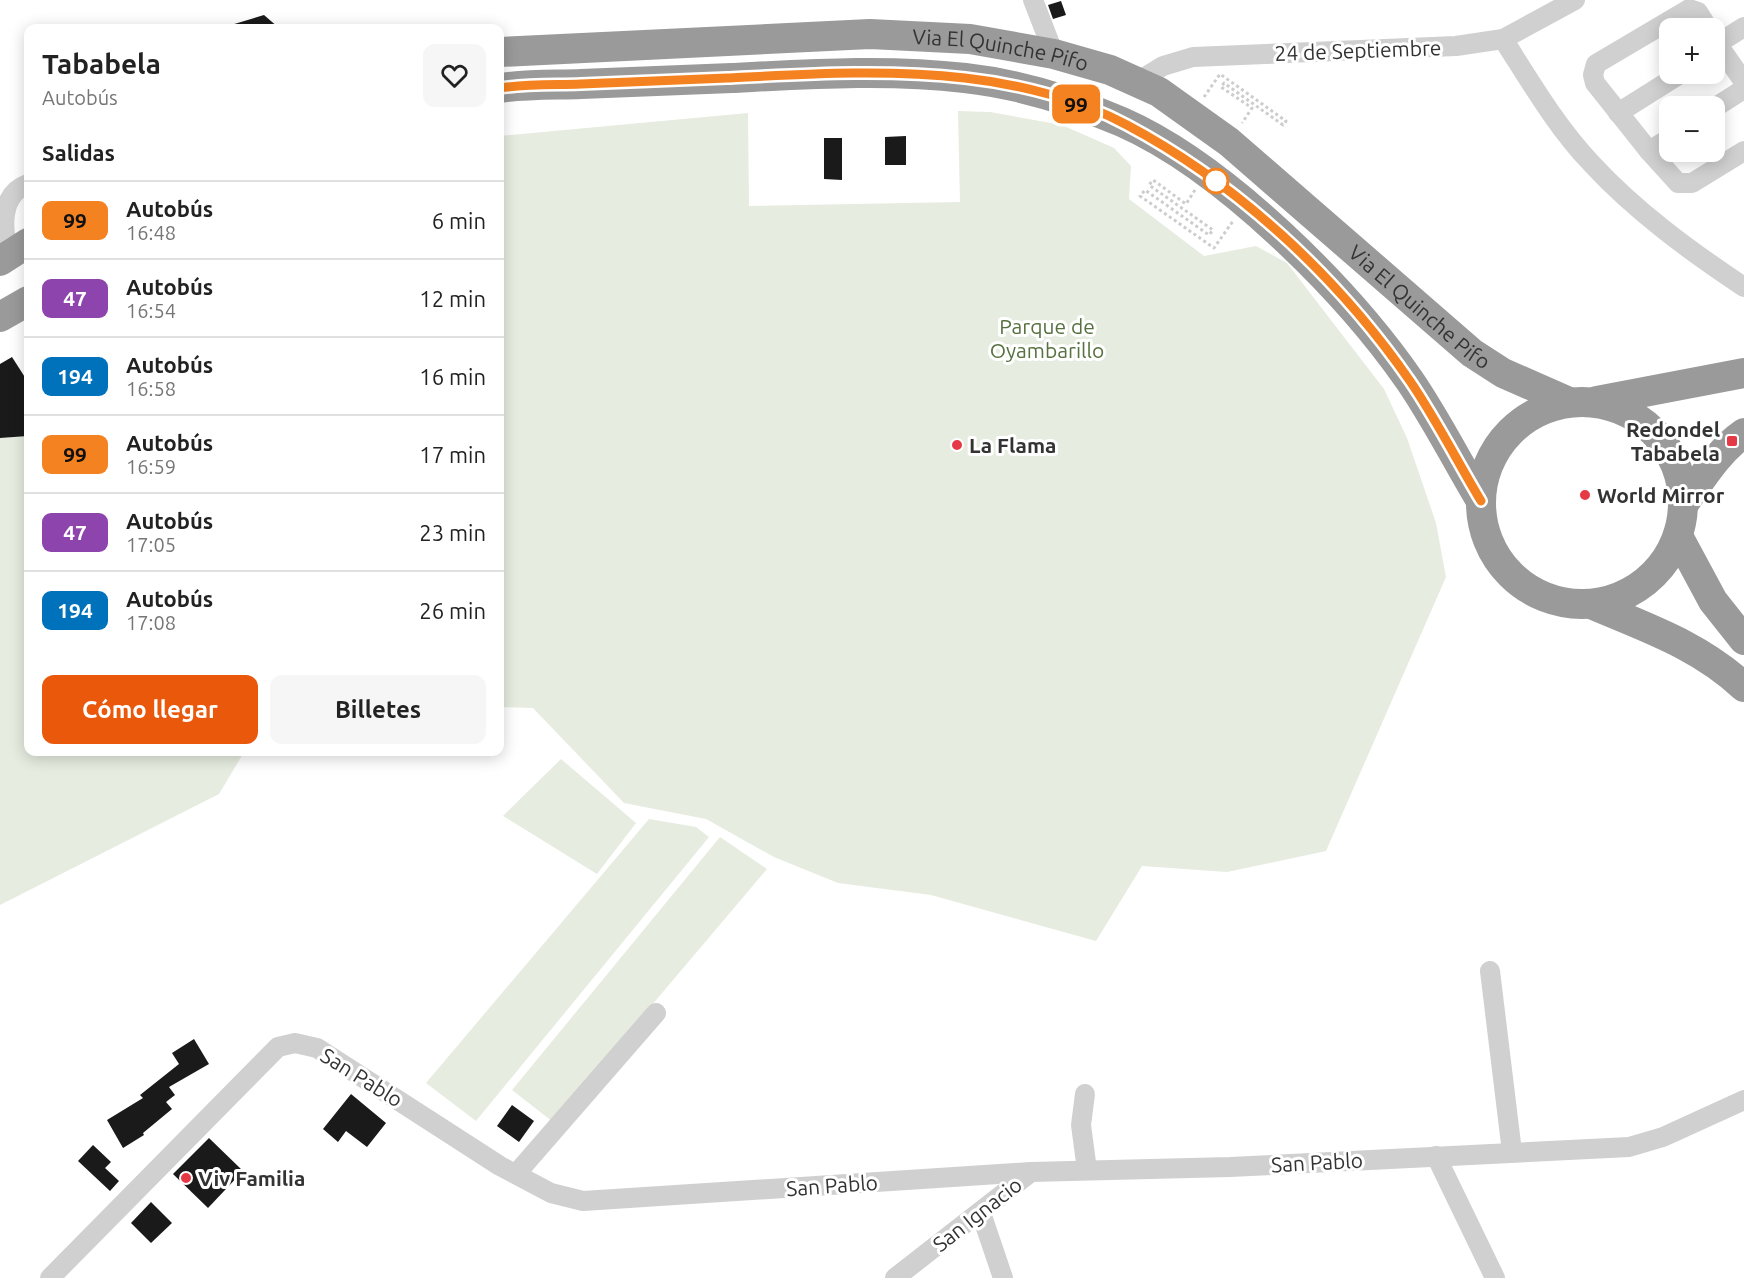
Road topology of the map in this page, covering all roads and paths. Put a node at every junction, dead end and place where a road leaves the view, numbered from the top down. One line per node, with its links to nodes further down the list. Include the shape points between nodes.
1 (1033, 0): 12 (street)
2 (1575, 0): 7 (street, 24 de Septiembre)
3 (1674, 18): 4 (street, via 1689,9)
4 (1701, 18)
5 (1659, 27): 21 (street, via 1596,64 1595,83)
6 (1744, 27): 8 (street)
7 (1503, 39): 14 (street, 24 de Septiembre, via 1416,49 1193,57 1163,66); 31 (street, via 1544,103 1590,162 1627,198)
8 (1725, 39)
9 (1744, 41): 10 (street)
10 (1725, 43)
11 (504, 52): 12 (highway, Via El Quinche Pifo, via 870,34 970,39)
12 (1054, 54): 14 (highway, Via El Quinche Pifo)
13 (1725, 56): 15 (street)
14 (1137, 82): 22 (highway, Via El Quinche Pifo)
15 (1744, 82)
16 (1664, 84): 21 (street)
17 (504, 88): 28 (highway, via 815,74 967,78 1067,101 1125,123 1216,181)
18 (1744, 89): 19 (street)
19 (1725, 101)
20 (1252, 108): 22 (path, via 1221,87 1224,83 1283,125 1286,121 1220,74)
21 (1618, 112): 24 (street)
22 (1191, 115): 37 (highway, Via El Quinche Pifo, via 1229,142 1472,353 1503,373)
23 (1659, 145): 24 (street)
24 (1649, 151): 25 (street, via 1678,183 1686,184)
25 (1744, 151)
26 (24, 186): 29 (street, via 10,194)
27 (1186, 204): 28 (path, via 1153,180 1149,186 1213,230 1209,236 1145,190 1140,196 1214,248)
28 (1244, 205): 39 (highway, via 1286,240 1372,330 1411,382)
29 (1, 216): 30 (street, via 3,235)
30 (13, 253)
31 (1716, 269): 32 (street); 33 (street)
32 (1744, 278)
33 (1744, 288)
34 (24, 303): 35 (highway)
35 (0, 317)
36 (1744, 374): 37 (highway)
37 (1581, 402): 39 (highway, via 1545,408 1519,423 1499,445 1486,472); 40 (highway, via 1618,408 1645,423 1666,446 1679,474)
38 (1744, 433): 40 (highway, via 1708,469)
39 (1481, 501): 42 (highway, via 1486,535 1502,565 1526,588 1558,602)
40 (1683, 505): 41 (highway)
41 (1678, 536): 42 (highway, via 1665,562 1645,583 1619,598); 43 (highway, via 1713,601)
42 (1591, 604): 44 (highway, via 1697,650)
43 (1744, 640)
44 (1744, 687)
45 (1490, 971): 49 (street)
46 (656, 1013): 53 (street)
47 (1084, 1094): 51 (street, via 1081,1125)
48 (1744, 1100): 49 (street, San Pablo, via 1664,1137 1629,1147)
49 (1512, 1152): 50 (street, San Pablo)
50 (1436, 1156): 51 (street, San Pablo); 58 (street)
51 (1087, 1170): 52 (street, San Pablo)
52 (1031, 1172): 53 (street, San Pablo, via 583,1201 551,1193); 54 (street, San Ignacio)
53 (516, 1174): 55 (street, San Pablo, via 317,1048 285,1044)
54 (981, 1213): 56 (street, San Ignacio); 57 (street)
55 (50, 1278)
56 (895, 1278)
57 (1003, 1278)
58 (1495, 1278)

